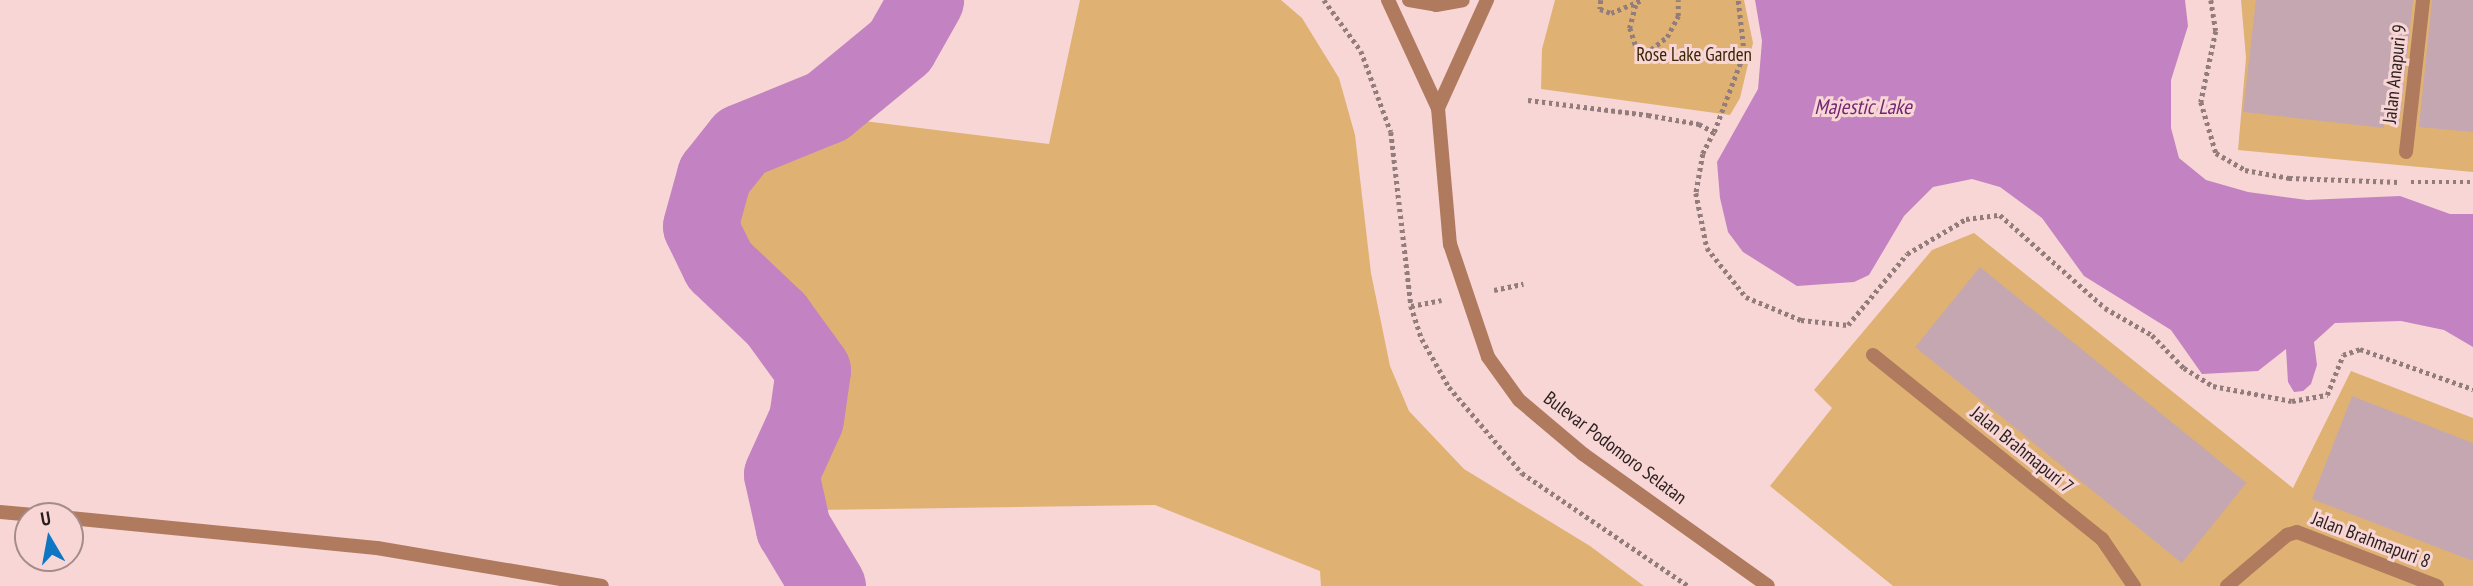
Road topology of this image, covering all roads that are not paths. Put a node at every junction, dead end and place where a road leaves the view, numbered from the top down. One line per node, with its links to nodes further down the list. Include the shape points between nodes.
1 (1388, 0): 6 (street, Bulevar Podomoro Selatan)
2 (1409, 0): 3 (street, via 1436,5)
3 (1463, 0)
4 (1487, 0): 6 (street, Bulevar Podomoro Selatan)
5 (2423, 0): 7 (street, Jalan Anapuri 9)
6 (1438, 108): 11 (street, Bulevar Podomoro Selatan, via 1450,244 1488,357 1519,400 1583,454)
7 (2406, 152)
8 (1873, 355): 12 (street, Jalan Brahmapuri 7, via 2102,539)
9 (84, 519): 10 (street, via 377,548)
10 (602, 586)
11 (1768, 586)
12 (2134, 586)
13 (2227, 586): 14 (street, Jalan Brahmapuri 8, via 2287,535 2297,532)
14 (2437, 586)

